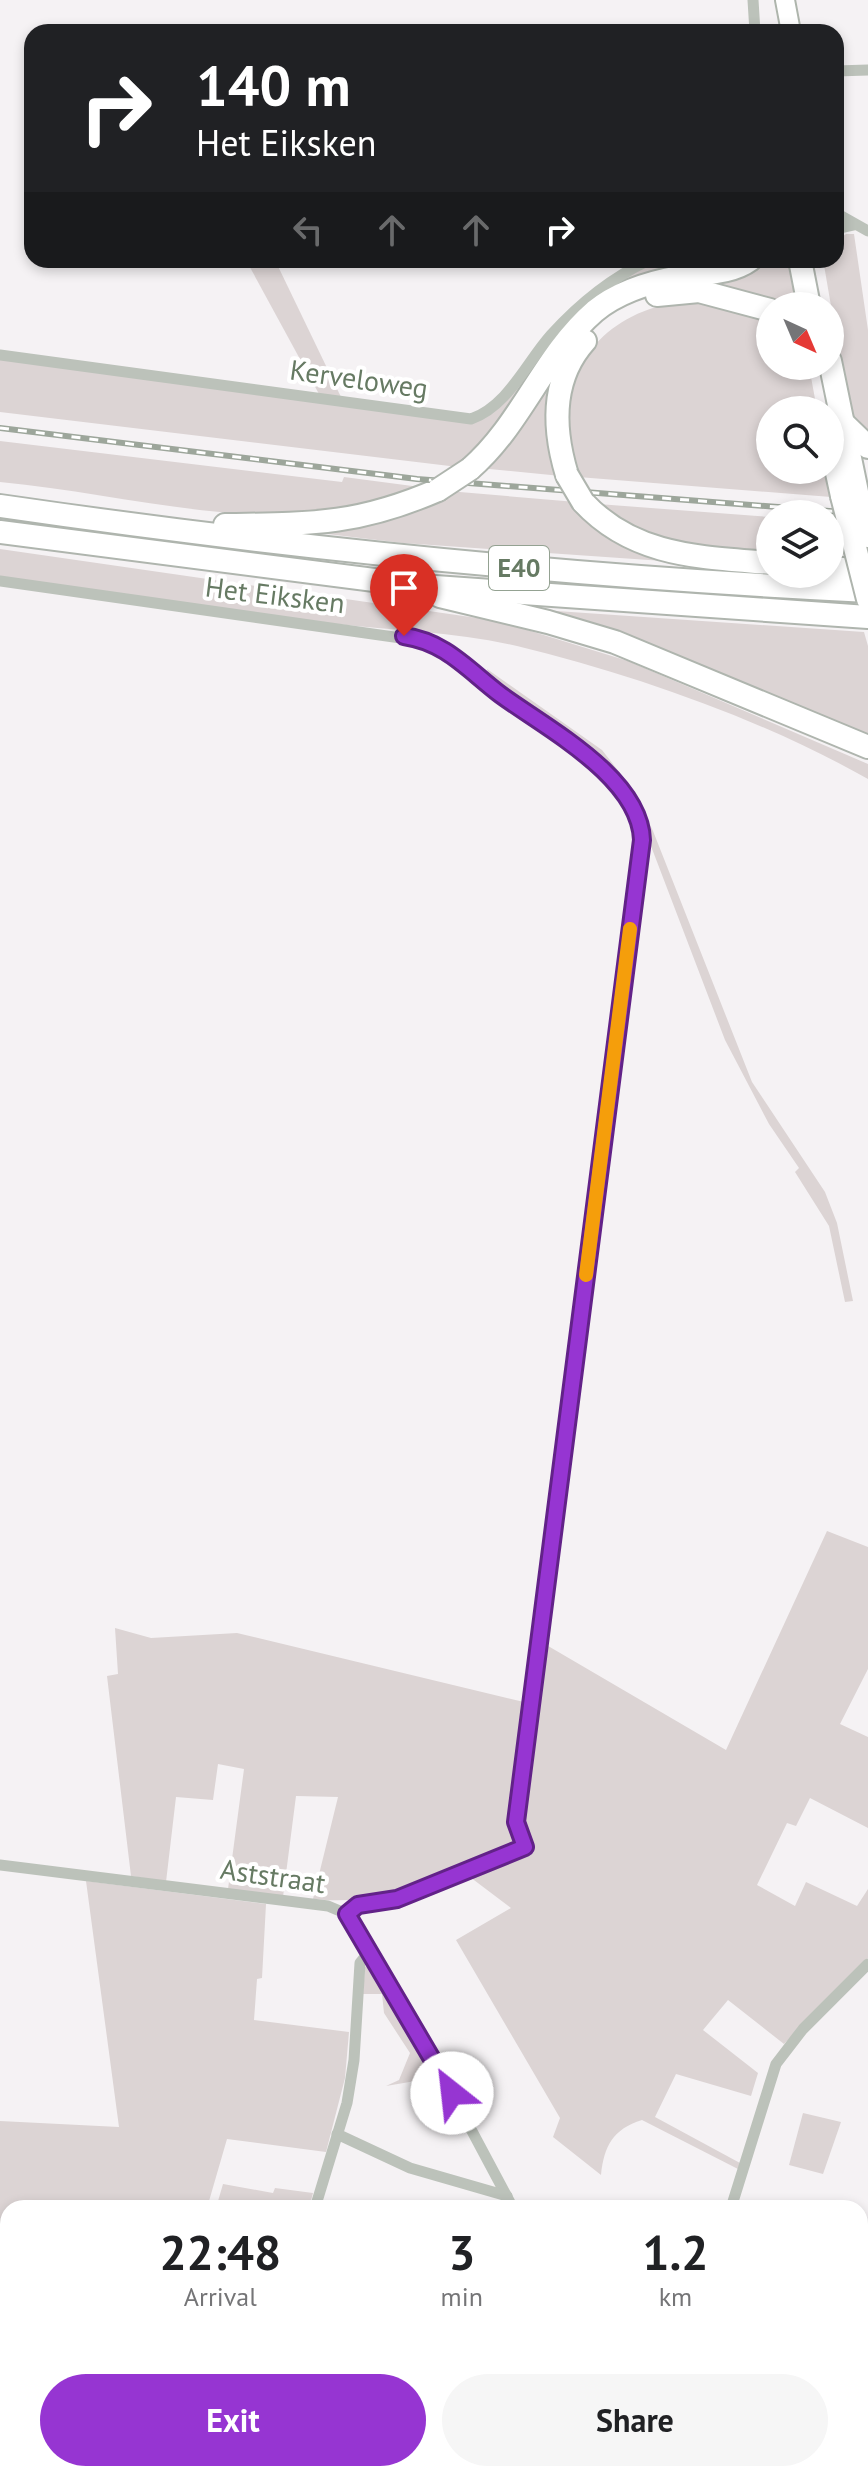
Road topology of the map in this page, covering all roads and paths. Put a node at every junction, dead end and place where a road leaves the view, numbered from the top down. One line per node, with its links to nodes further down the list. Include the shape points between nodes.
1 (753, 0): 3 (street)
2 (783, 0): 4 (main road); 5 (main road)
3 (754, 24)
4 (782, 24)
5 (789, 24)
6 (868, 70): 7 (street)
7 (844, 71)
8 (844, 218): 9 (street)
9 (854, 225): 10 (street); 11 (street)
10 (844, 227)
11 (868, 231)
12 (636, 268): 19 (street, Kerveloweg, via 583,302 491,410 471,419)
13 (727, 268): 25 (highway, bridge, via 634,289 595,311 571,336 511,428 470,469 438,490 363,518)
14 (802, 268): 16 (highway)
15 (816, 268): 17 (highway)
16 (806, 292)
17 (819, 292)
18 (756, 305): 28 (highway, bridge, via 724,295 681,291 635,303 598,327 569,366 559,396 558,447 583,502 615,530 664,552)
19 (0, 355)
20 (844, 432): 21 (highway)
21 (868, 447)
22 (844, 473): 23 (highway)
23 (850, 497): 27 (highway, bridge); 34 (highway, bridge)
24 (0, 506): 25 (highway, E40)
25 (172, 531): 33 (highway, E40, via 589,574)
26 (0, 532): 32 (highway, E40)
27 (868, 536)
28 (756, 562)
29 (844, 569): 30 (highway)
30 (868, 571)
31 (0, 581): 38 (street, Het Eiksken, via 436,643 583,753 626,799 642,829 516,1822 525,1847 397,1899 358,1905)
32 (421, 586): 35 (highway, E40); 36 (highway, via 448,601 615,642)
33 (868, 591)
34 (868, 599)
35 (868, 617)
36 (866, 748)
37 (0, 1865): 38 (street, Aststraat, via 328,1906)
38 (347, 1914): 39 (street, Aststraat)
39 (369, 1952): 41 (street, via 360,1963 354,2060); 42 (street, Aststraat)
40 (868, 1964): 45 (street, via 776,2064)
41 (337, 2134): 42 (street, via 410,2168); 43 (street)
42 (507, 2196): 44 (street, Aststraat)
43 (317, 2200)
44 (509, 2200)
45 (734, 2200)

